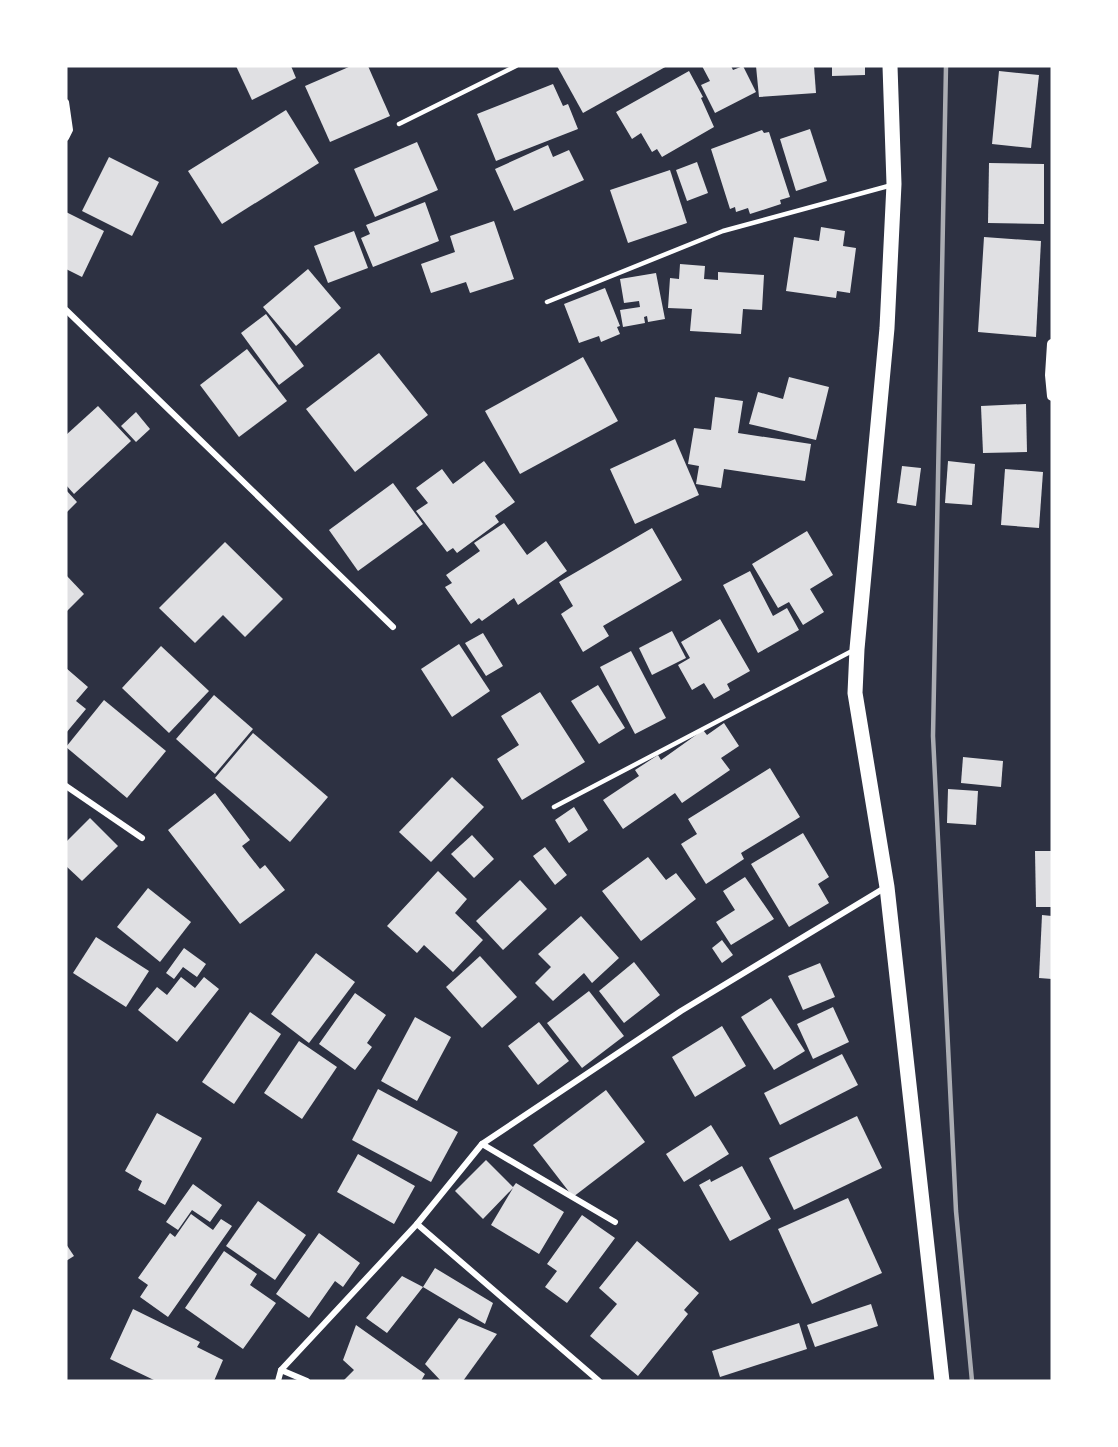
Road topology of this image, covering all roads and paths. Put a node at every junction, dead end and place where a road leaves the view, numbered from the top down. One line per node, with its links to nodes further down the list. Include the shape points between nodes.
1 (516, 66): 4 (lane)
2 (890, 66): 6 (main road)
3 (66, 102): 5 (street, via 70,130)
4 (399, 123)
5 (66, 138)
6 (894, 184): 7 (lane, via 723,231); 12 (main road, via 887,328)
7 (547, 303)
8 (66, 310): 11 (street)
9 (1052, 344): 10 (street)
10 (1052, 396)
11 (393, 627)
12 (856, 649): 14 (lane); 16 (main road, via 855,693)
13 (66, 786): 15 (street)
14 (554, 807)
15 (142, 838)
16 (887, 887): 17 (street, via 681,1011); 24 (main road)
17 (482, 1144): 18 (street); 19 (street)
18 (615, 1222)
19 (417, 1224): 20 (street); 23 (street)
20 (281, 1370): 21 (street); 22 (street)
21 (278, 1381)
22 (307, 1381)
23 (599, 1381)
24 (942, 1381)

